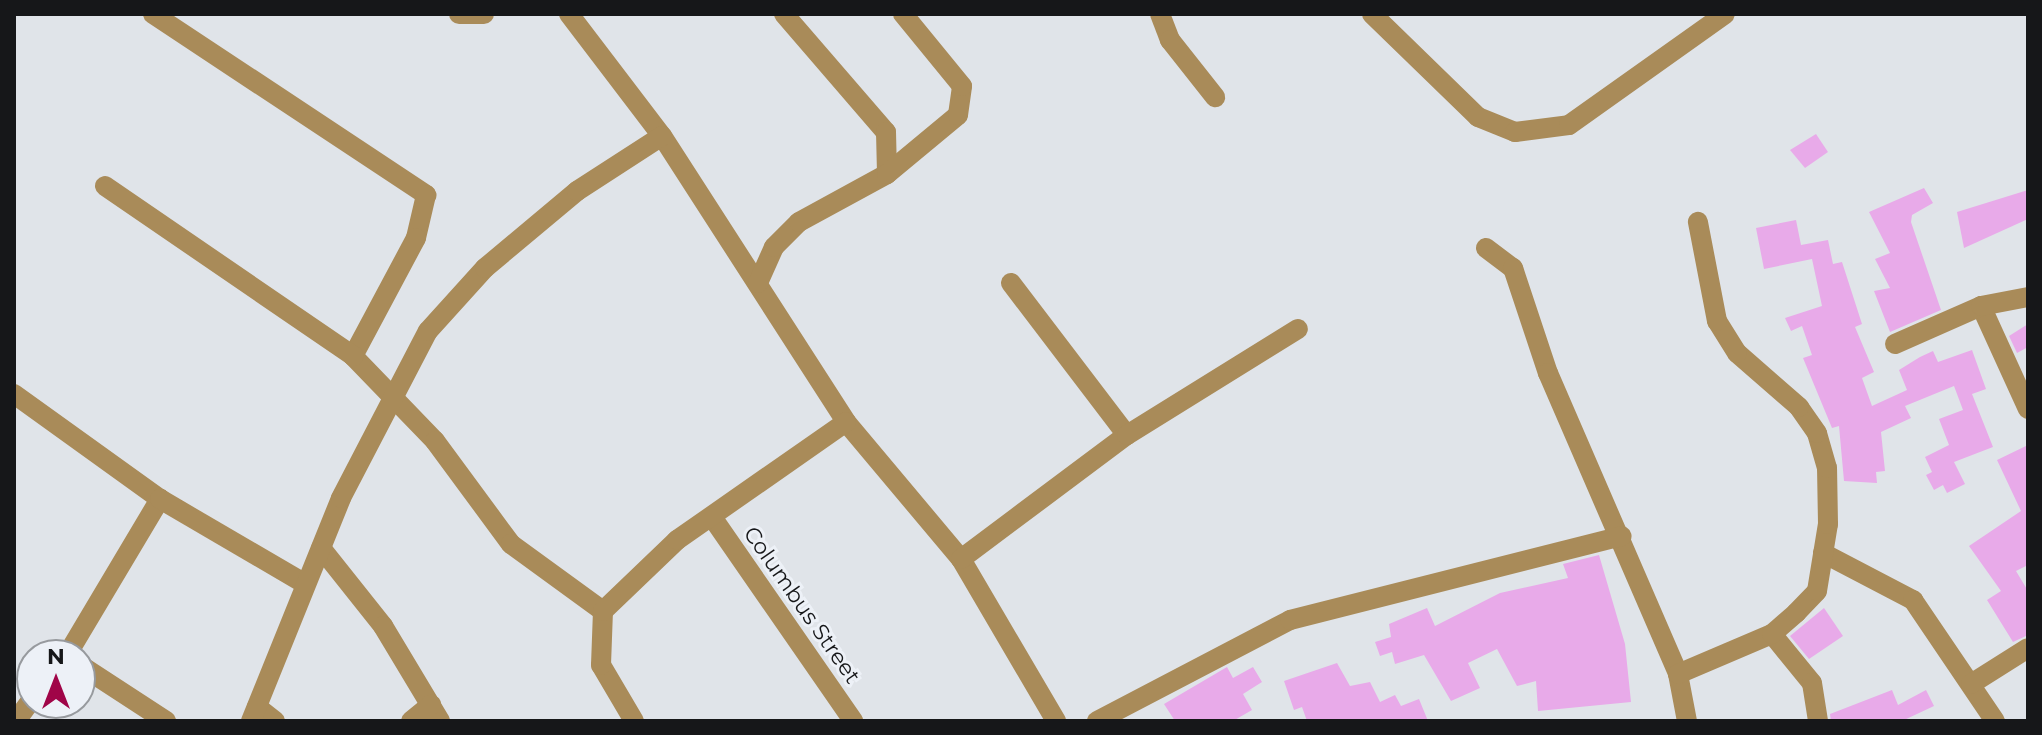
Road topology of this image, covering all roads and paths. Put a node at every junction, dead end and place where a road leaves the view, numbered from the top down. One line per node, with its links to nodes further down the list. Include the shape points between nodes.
1 (153, 14): 22 (street, via 426,195 416,238)
2 (459, 14): 3 (street)
3 (484, 14)
4 (569, 14): 11 (street)
5 (784, 14): 12 (street, via 886,132)
6 (903, 14): 12 (street, via 965,98 958,115)
7 (1160, 14): 10 (street, via 1170,40)
8 (1372, 14): 9 (street, via 1478,117 1515,132 1569,125)
9 (1725, 14)
10 (1215, 97)
11 (662, 136): 16 (street); 23 (street, via 577,191 485,268 428,331)
12 (887, 174): 16 (street, via 799,222 774,247)
13 (105, 186): 22 (street)
14 (1698, 222): 32 (street, via 1717,321 1737,353 1799,407 1817,433 1827,468)
15 (1486, 248): 30 (street, via 1513,268 1548,373)
16 (758, 283): 26 (street)
17 (1011, 283): 27 (street)
18 (2028, 297): 19 (street)
19 (1981, 306): 21 (street); 25 (street)
20 (1298, 329): 27 (street)
21 (1895, 344)
22 (353, 356): 23 (street)
23 (391, 392): 31 (street); 35 (street, via 511,544)
24 (14, 394): 28 (street)
25 (2028, 408)
26 (846, 422): 29 (street); 33 (street)
27 (1127, 435): 33 (street)
28 (160, 499): 34 (street); 37 (street)
29 (712, 517): 35 (street); 48 (street, Columbus Street)
30 (1622, 536): 39 (street); 50 (street, via 1290,620)
31 (321, 548): 34 (street); 42 (street, via 383,626)
32 (1823, 553): 36 (street, via 1817,591); 41 (street, via 1913,600)
33 (961, 559): 49 (street)
34 (304, 583): 43 (street)
35 (603, 611): 47 (street, via 601,665)
36 (1772, 634): 39 (street); 52 (street, via 1812,683)
37 (77, 639)
38 (2028, 648): 41 (street)
39 (1678, 674): 51 (street)
40 (96, 675): 44 (street)
41 (1971, 684): 53 (street)
42 (436, 713): 46 (street)
43 (254, 714): 45 (street)
44 (166, 721)
45 (275, 721)
46 (411, 721)
47 (634, 721)
48 (853, 721)
49 (1056, 721)
50 (1097, 721)
51 (1687, 721)
52 (1818, 721)
53 (1995, 721)

